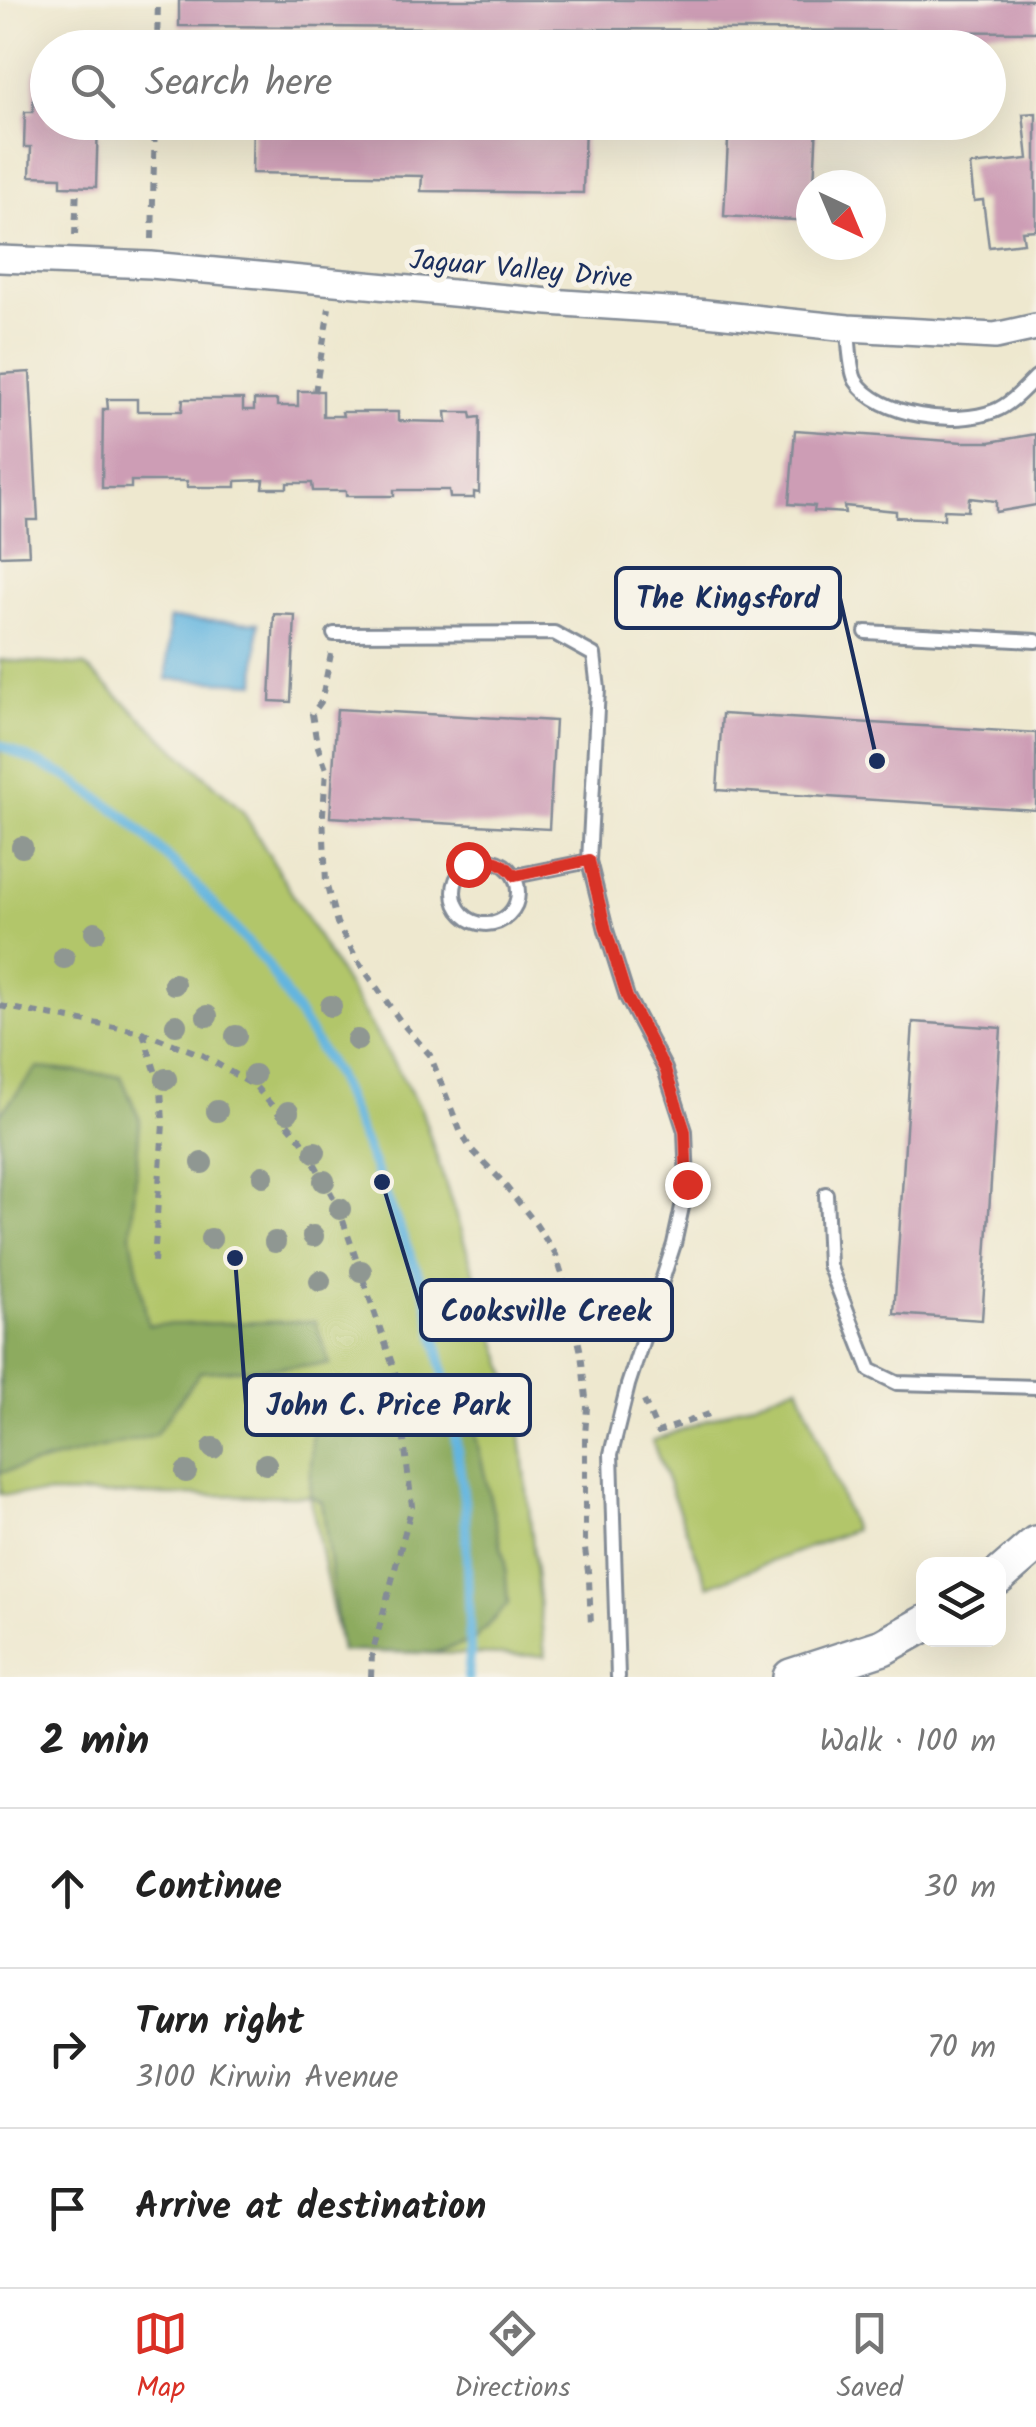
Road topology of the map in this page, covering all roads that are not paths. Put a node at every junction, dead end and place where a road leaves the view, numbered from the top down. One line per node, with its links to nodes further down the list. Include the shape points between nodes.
1 (0, 259): 3 (street, Jaguar Valley Drive, via 151,265)
2 (1036, 327): 3 (street, Jaguar Valley Drive, via 994,336)
3 (848, 328): 4 (lane, via 854,380 902,413 964,418 995,411)
4 (1036, 377)
5 (866, 632): 7 (lane)
6 (334, 634): 8 (lane, via 554,634 594,655)
7 (1036, 641)
8 (589, 860): 9 (lane); 15 (lane, via 627,997 665,1069 685,1131 687,1184 611,1454)
9 (515, 876): 9 (lane, via 499,862 468,864 453,892 460,912 478,924 500,922 515,907)
10 (826, 1194): 11 (lane, via 828,1265 870,1370 897,1382)
11 (1036, 1388)
12 (1036, 1544): 13 (street)
13 (1006, 1570)
14 (916, 1628): 16 (street, via 883,1647)
15 (618, 1677)
16 (790, 1677)

